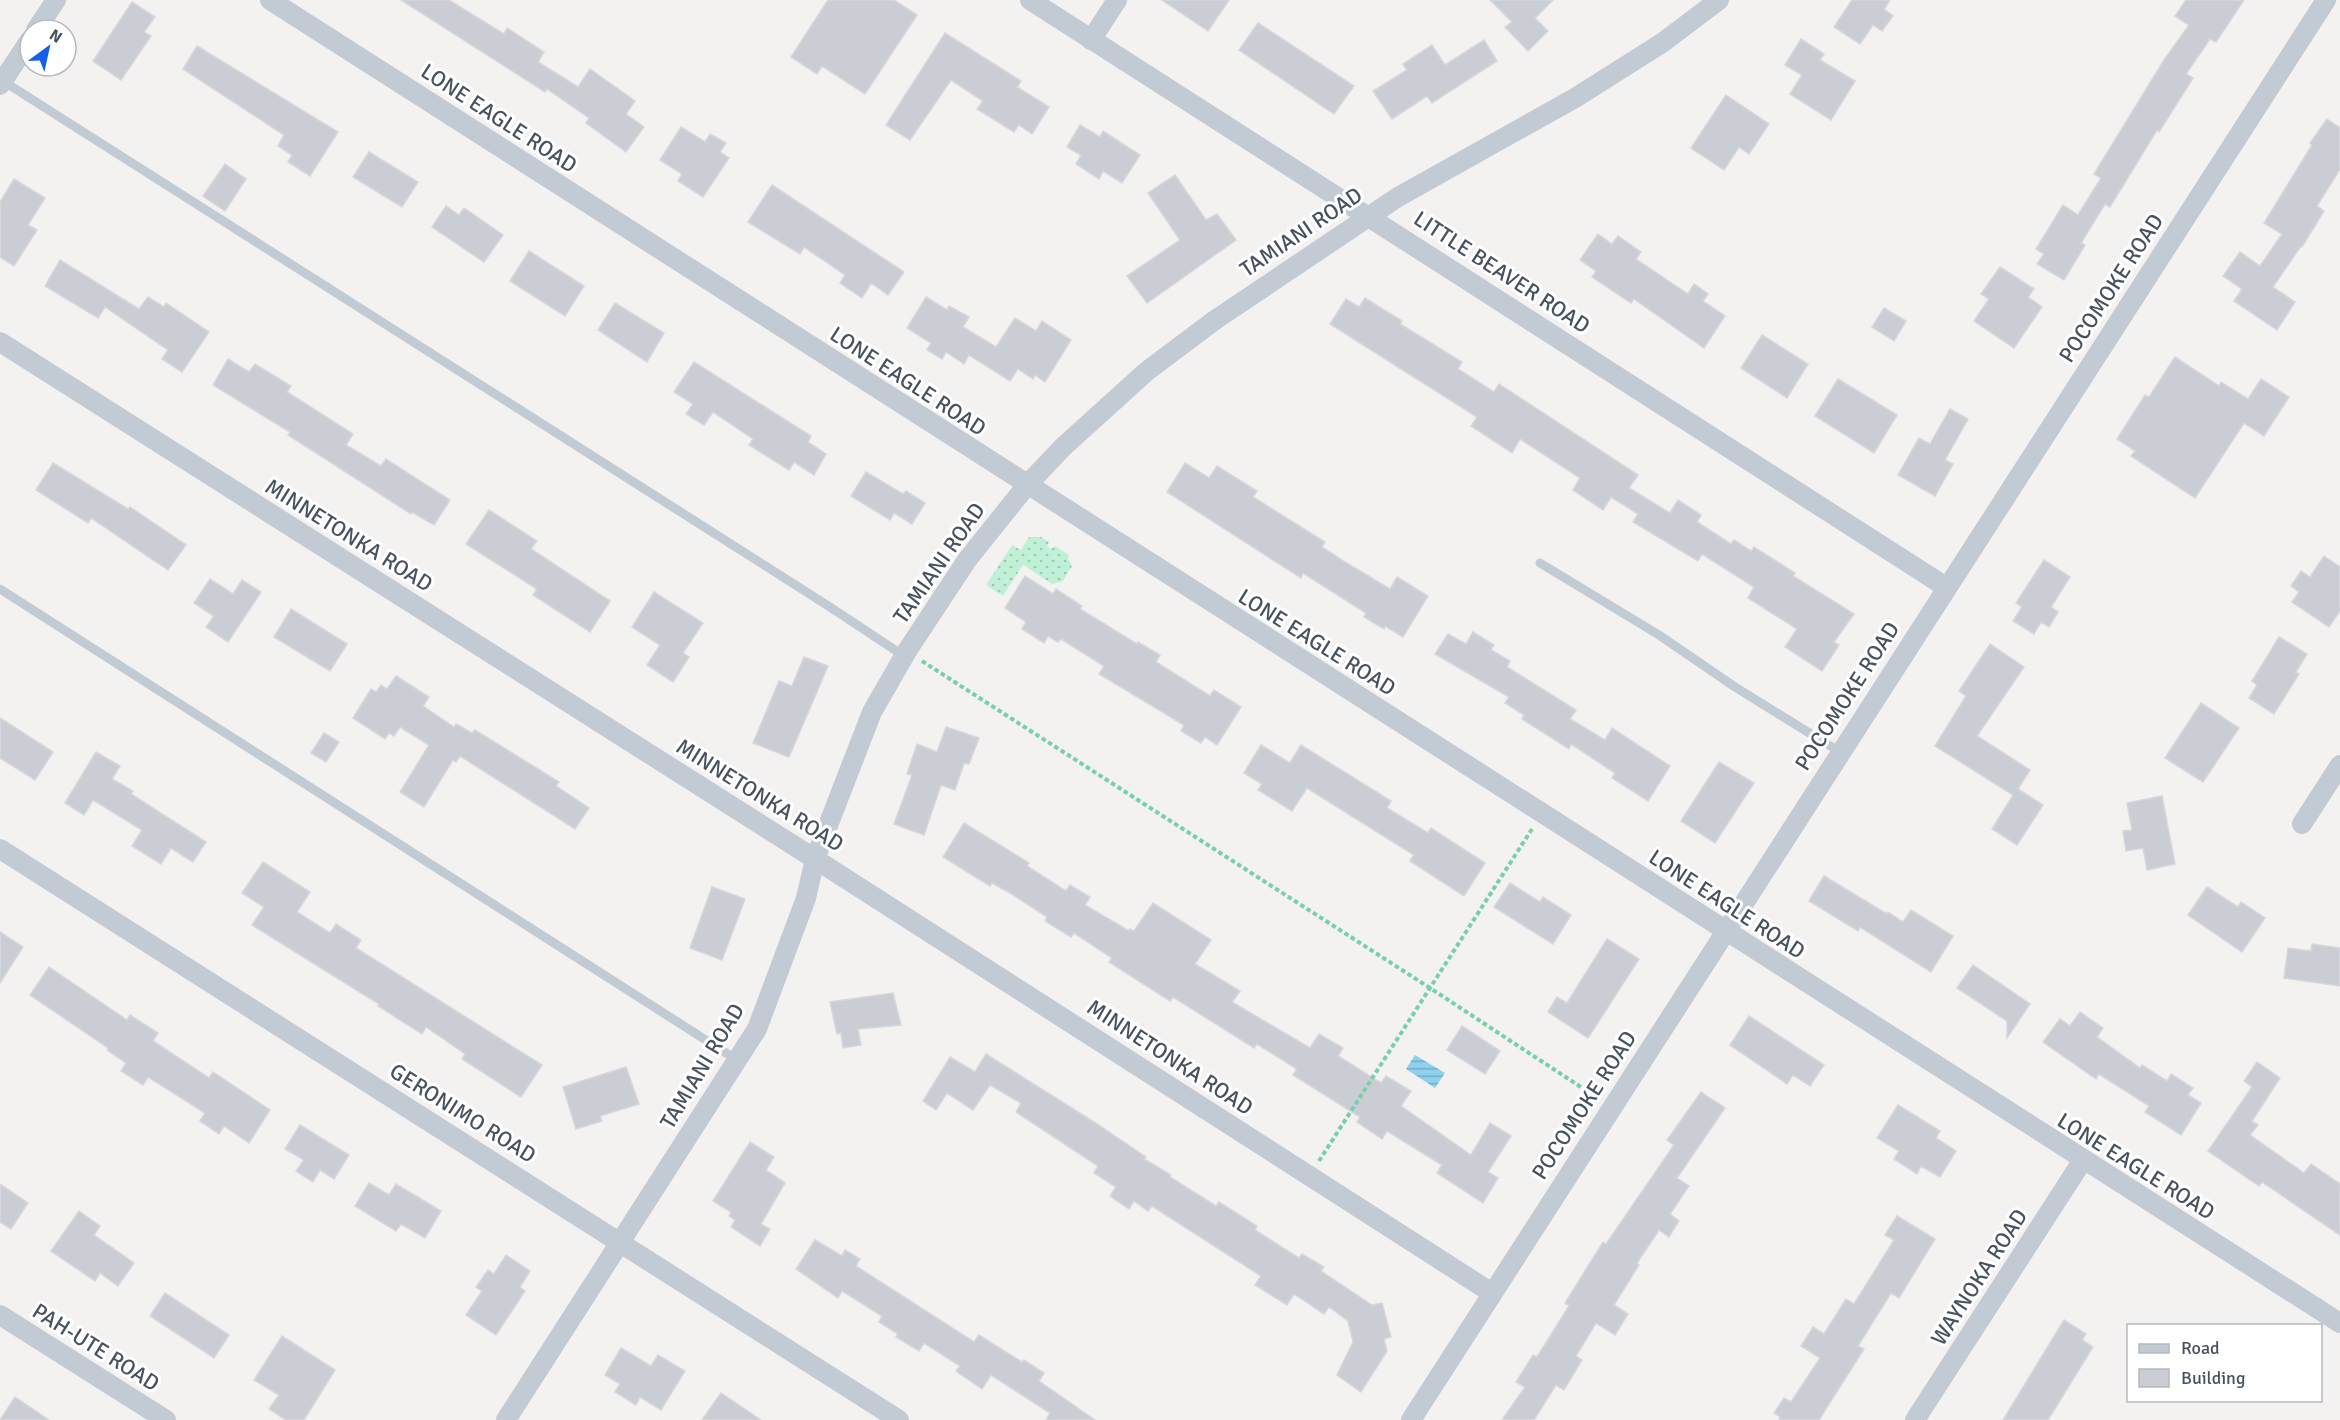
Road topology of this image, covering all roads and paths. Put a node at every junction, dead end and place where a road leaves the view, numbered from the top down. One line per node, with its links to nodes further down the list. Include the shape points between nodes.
1 (56, 0): 7 (street)
2 (270, 0): 13 (street, LONE EAGLE ROAD)
3 (1030, 0): 8 (street, LITTLE BEAVER ROAD)
4 (1117, 0): 8 (street)
5 (1719, 0): 11 (street, TAMIANI ROAD, via 1662,43 1575,98)
6 (2326, 0): 15 (street, POCOMOKE ROAD)
7 (44, 18)
8 (1091, 40): 11 (street, LITTLE BEAVER ROAD)
9 (18, 58): 10 (street)
10 (2, 83): 18 (lane)
11 (1369, 216): 13 (street, TAMIANI ROAD, via 1147,371); 15 (street, LITTLE BEAVER ROAD)
12 (0, 342): 24 (street, MINNETONKA ROAD)
13 (1027, 485): 18 (street, TAMIANI ROAD, via 967,560); 21 (street, LONE EAGLE ROAD)
14 (1540, 563): 19 (lane)
15 (1946, 587): 19 (street, POCOMOKE ROAD)
16 (0, 589): 27 (lane)
17 (927, 651): 18 (path)
18 (911, 659): 24 (street, TAMIANI ROAD, via 872,712); 26 (path)
19 (1840, 752): 25 (street, POCOMOKE ROAD)
20 (2340, 765): 22 (street)
21 (1542, 813): 25 (street, LONE EAGLE ROAD); 26 (path)
22 (2302, 824)
23 (0, 849): 32 (street, GERONIMO ROAD)
24 (814, 858): 27 (street, TAMIANI ROAD, via 806,898 757,1029); 31 (street, MINNETONKA ROAD)
25 (1725, 931): 28 (street, POCOMOKE ROAD); 29 (street, LONE EAGLE ROAD)
26 (1430, 988): 28 (path); 31 (path)
27 (737, 1060): 32 (street, TAMIANI ROAD)
28 (1611, 1107): 33 (street, POCOMOKE ROAD)
29 (2083, 1160): 35 (street, LONE EAGLE ROAD); 40 (street, WAYNOKA ROAD)
30 (1329, 1166): 31 (path)
31 (1314, 1168): 33 (street, MINNETONKA ROAD)
32 (621, 1242): 37 (street, TAMIANI ROAD); 38 (street, GERONIMO ROAD)
33 (1492, 1293): 39 (street, POCOMOKE ROAD)
34 (0, 1315): 36 (street, PAH-UTE ROAD)
35 (2340, 1323)
36 (166, 1420)
37 (506, 1420)
38 (899, 1420)
39 (1411, 1420)
40 (1915, 1420)

